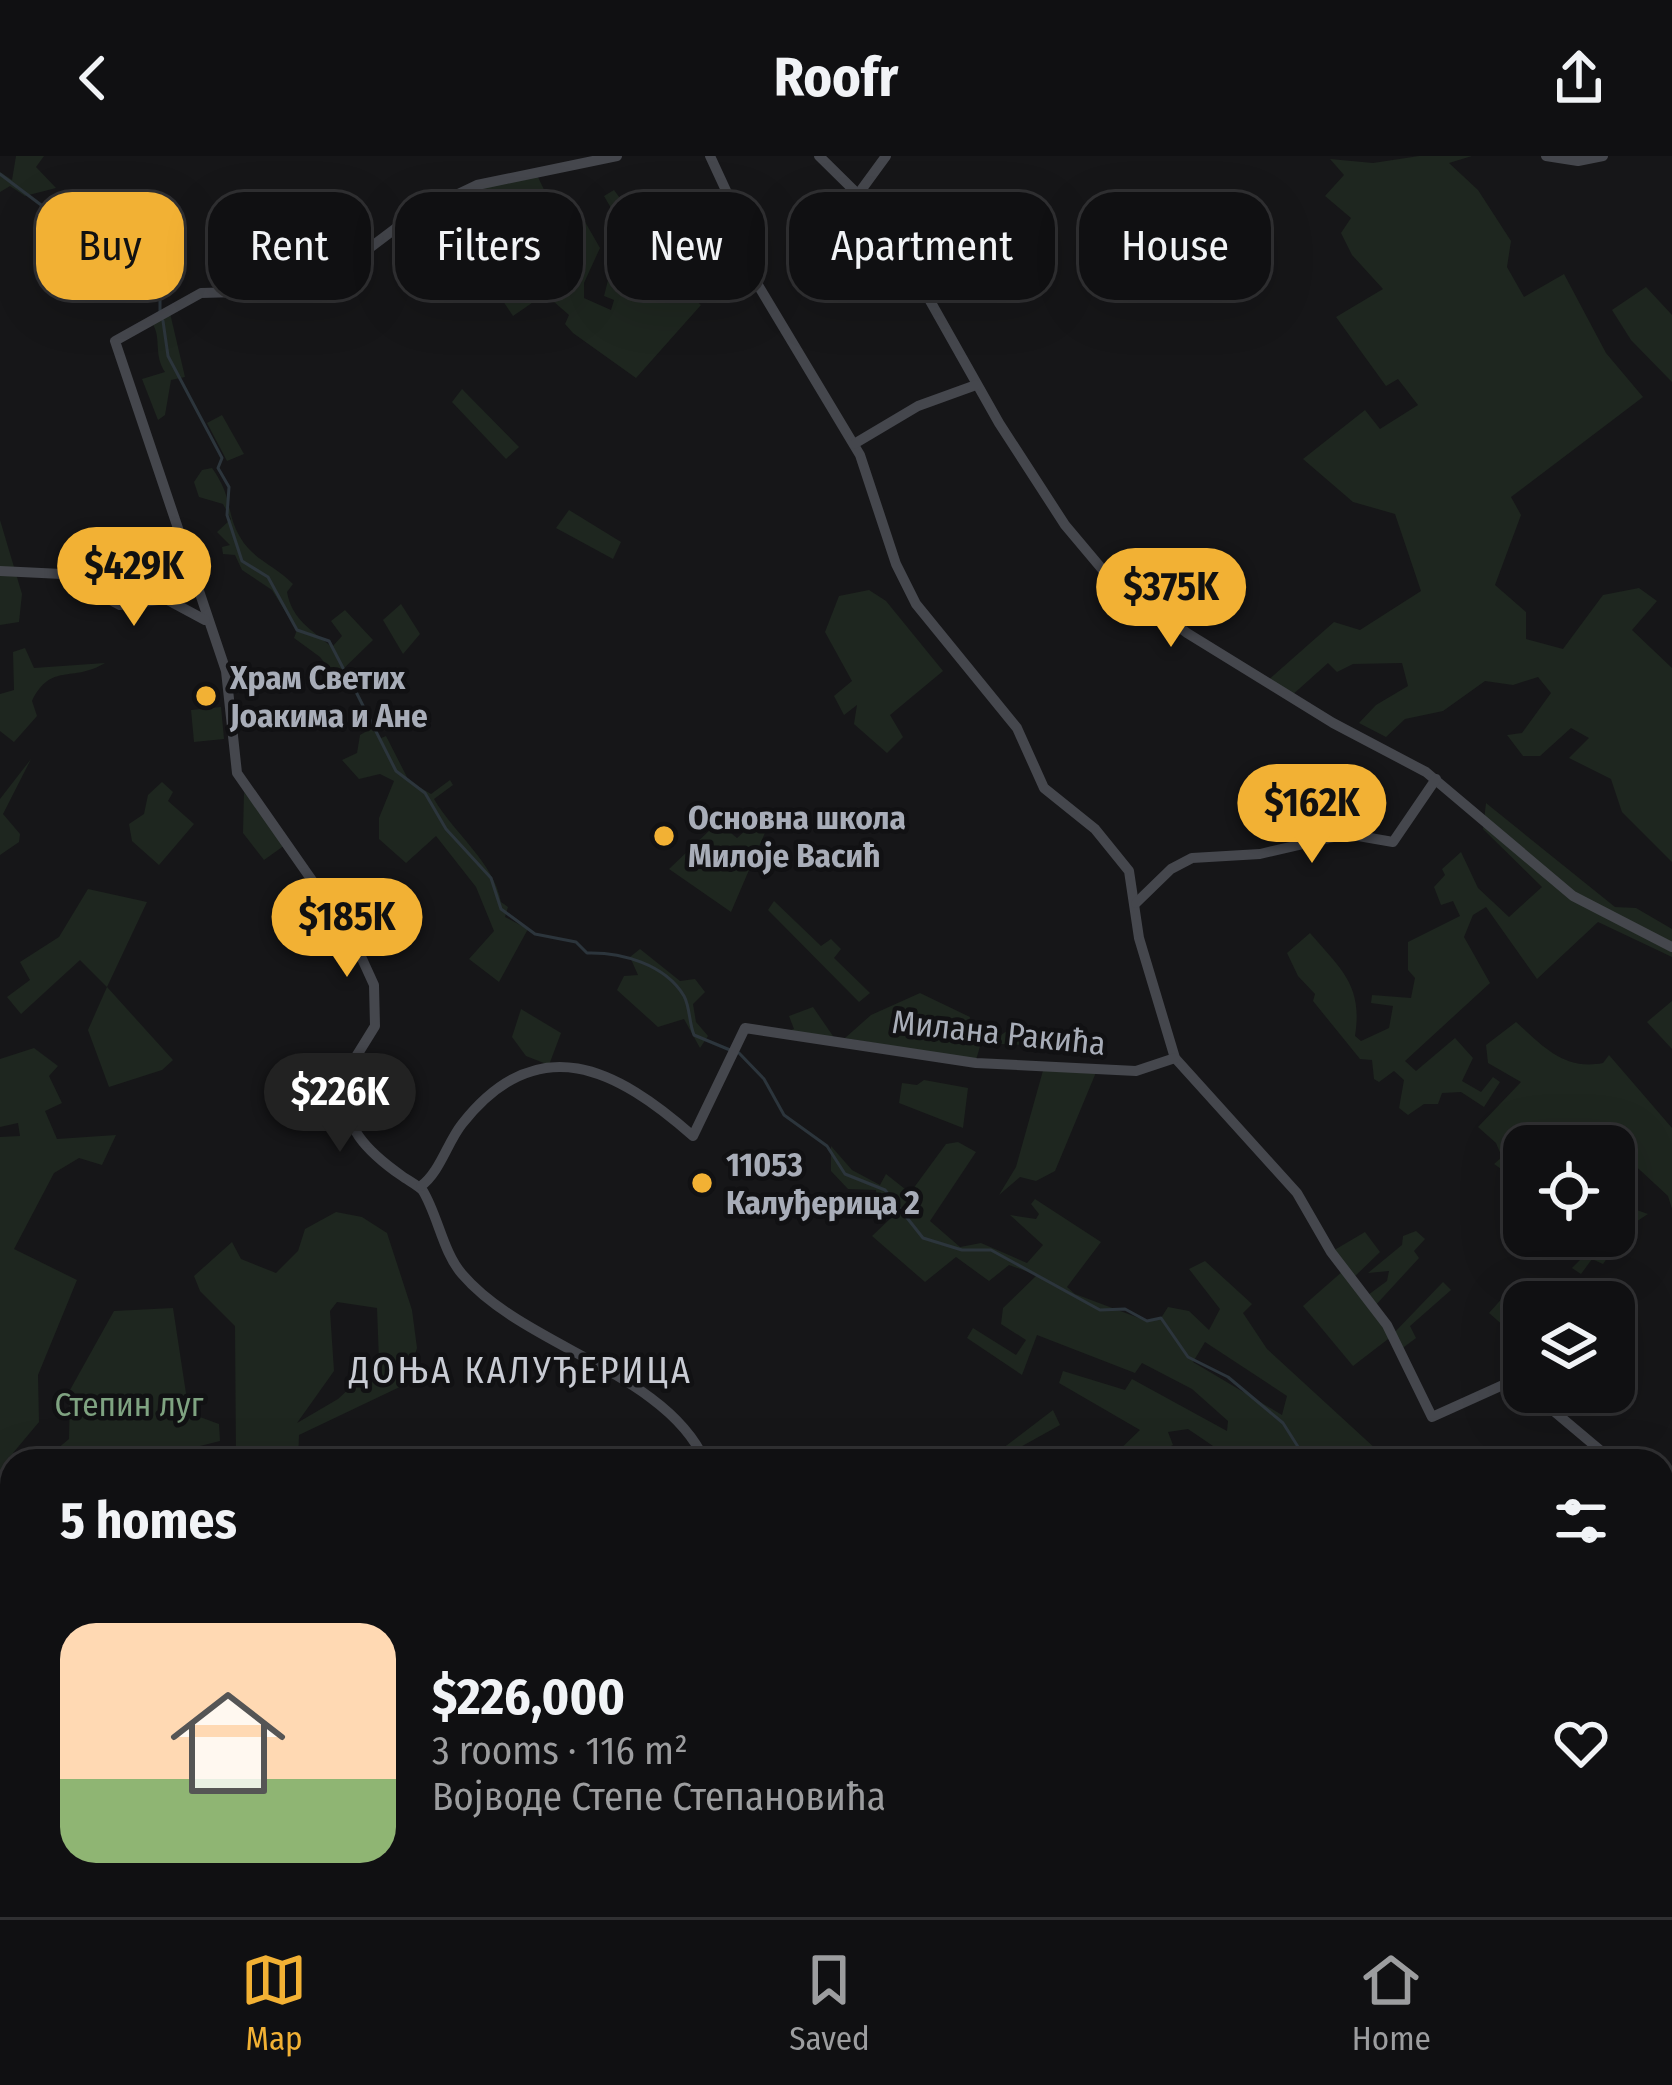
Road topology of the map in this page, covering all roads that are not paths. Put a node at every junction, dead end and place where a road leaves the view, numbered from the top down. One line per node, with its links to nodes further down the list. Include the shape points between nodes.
1 (617, 156): 13 (street, via 477,185 414,214 314,290 201,293 115,341)
2 (710, 156): 11 (street, via 734,201 752,275)
3 (819, 156): 7 (street)
4 (886, 156): 8 (street)
5 (1546, 156): 6 (street)
6 (1603, 156)
7 (858, 192)
8 (860, 192)
9 (929, 300): 10 (street)
10 (976, 385): 11 (street, via 918,406); 14 (street, via 1065,525 1113,579 1290,697)
11 (854, 444): 15 (street, via 916,604 1017,728 1044,788 1114,850 1132,877)
12 (0, 571): 13 (street, via 62,574 120,605 166,599)
13 (206, 620): 18 (street, via 226,671 238,776 347,929 375,991 375,1026 342,1079 353,1129 367,1151)
14 (1436, 778): 15 (street, via 1393,842 1347,834 1260,854 1190,858); 16 (street, via 1573,896)
15 (1136, 903): 17 (street, via 1138,938)
16 (1672, 946)
17 (1174, 1058): 18 (street, Милана Ракића, via 1136,1071 980,1063 745,1028 693,1136 619,1079 561,1065 497,1086); 19 (street, via 1297,1193 1387,1325 1434,1418)
18 (422, 1186): 21 (street, via 464,1277 515,1319 674,1416)
19 (1503, 1384)
20 (1556, 1413): 22 (street)
21 (699, 1449)
22 (1598, 1449)

